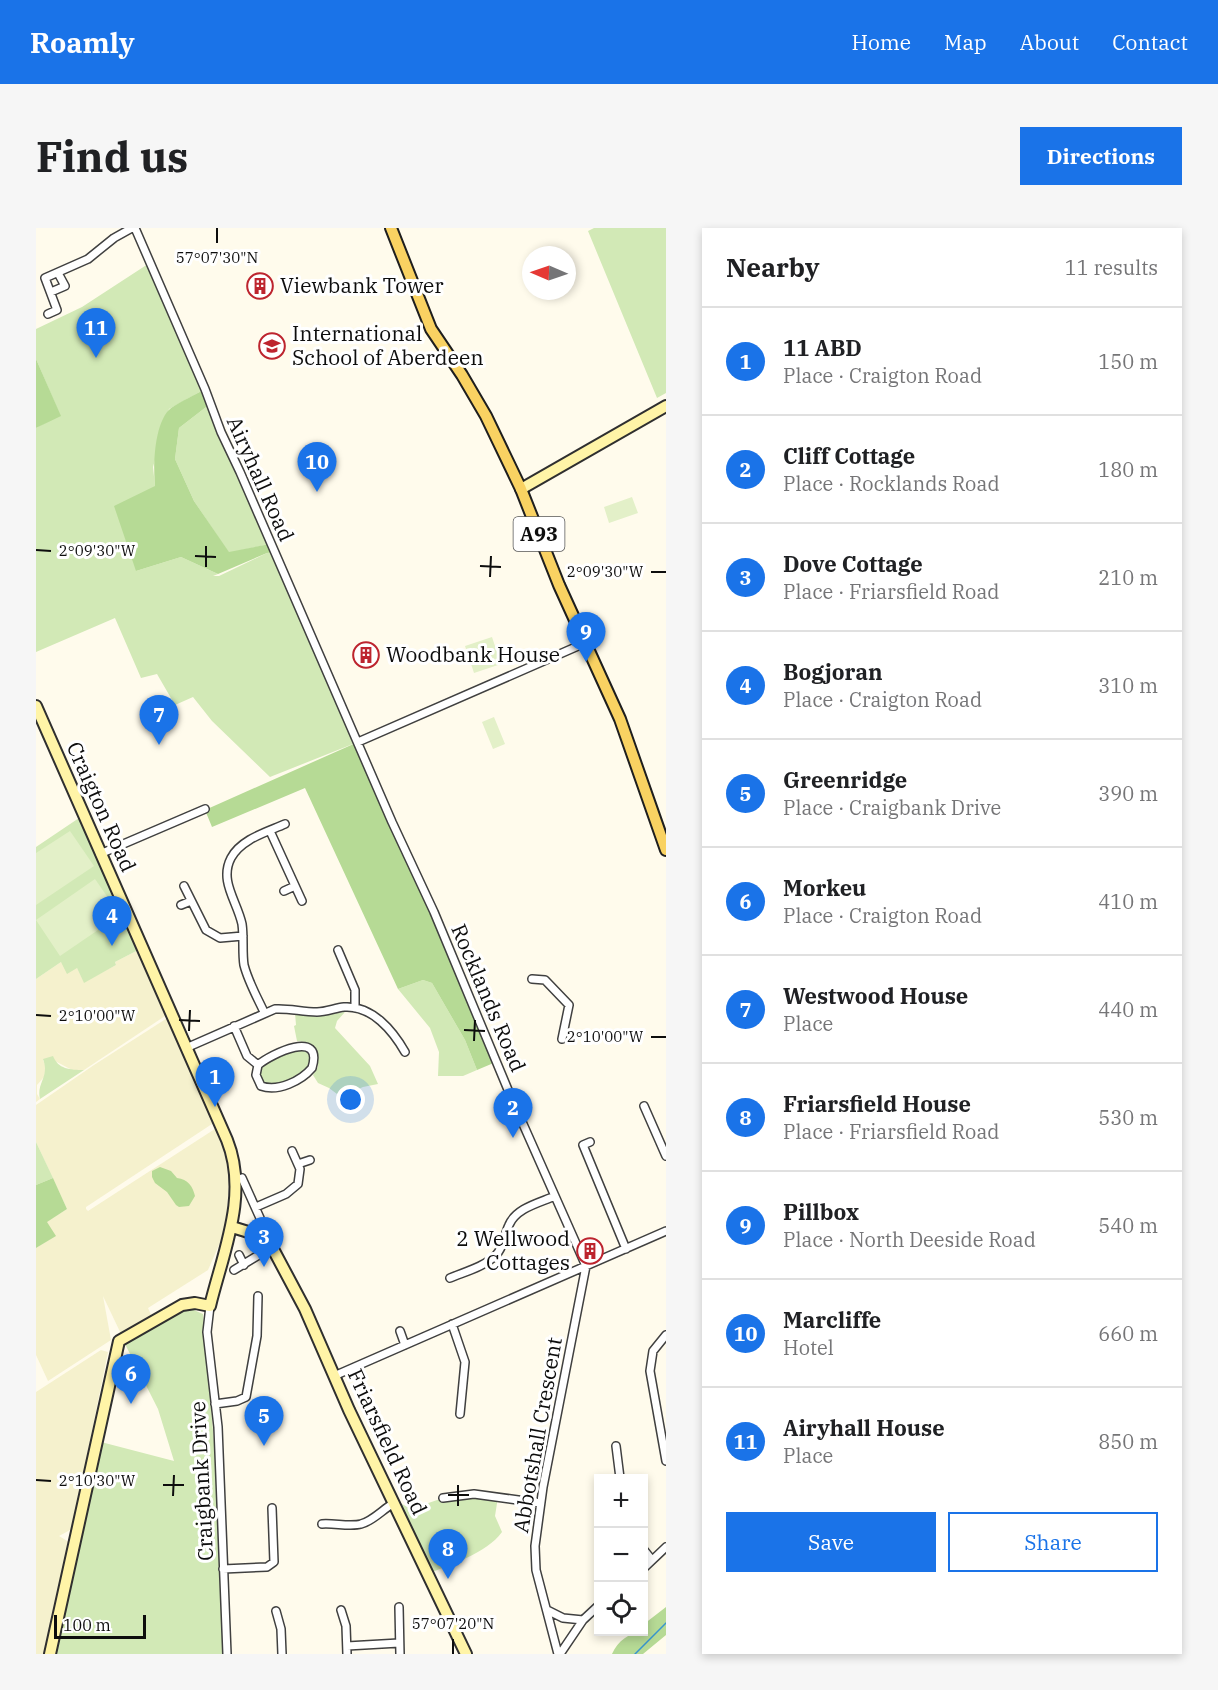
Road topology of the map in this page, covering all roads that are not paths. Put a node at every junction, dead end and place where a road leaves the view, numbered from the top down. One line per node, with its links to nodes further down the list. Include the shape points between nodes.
1 (133, 228): 3 (street, via 88,259); 10 (street, Airyhall Road)
2 (391, 228): 7 (main road, A93, via 431,329 486,416)
3 (58, 273): 4 (street, via 45,278); 4 (street, via 65,286)
4 (51, 292): 5 (street, via 57,310)
5 (48, 314)
6 (662, 408): 7 (street)
7 (521, 489): 8 (main road, A93)
8 (585, 643): 10 (street); 14 (main road, A93, via 620,719)
9 (36, 706): 15 (street, Craigton Road)
10 (358, 742): 39 (street, Rocklands Road)
11 (205, 809): 15 (street)
12 (285, 824): 13 (street)
13 (270, 831): 17 (street); 22 (street, via 240,846 231,858 229,890 242,922)
14 (666, 850)
15 (100, 854): 29 (street, Craigton Road)
16 (184, 886): 19 (street)
17 (295, 886): 18 (street); 20 (street)
18 (284, 891)
19 (191, 901): 21 (street); 22 (street, via 206,930 220,938)
20 (302, 901)
21 (181, 905)
22 (243, 936): 26 (street, via 246,971)
23 (338, 950): 25 (street, via 355,990)
24 (532, 979): 28 (street, via 545,980 569,1005)
25 (355, 1008): 26 (street); 30 (street, via 388,1028)
26 (264, 1012): 27 (street)
27 (234, 1026): 29 (street); 31 (street, via 247,1056)
28 (562, 1039)
29 (186, 1048): 41 (street, Craigton Road, via 233,1158)
30 (405, 1053)
31 (258, 1065): 31 (street, via 258,1082 267,1088 278,1088 309,1072 314,1057 304,1047 292,1047)
32 (644, 1106): 35 (street)
33 (590, 1142): 45 (street, via 583,1145)
34 (292, 1151): 37 (street)
35 (666, 1156)
36 (310, 1160): 37 (street)
37 (298, 1164): 40 (street, via 300,1177 293,1190)
38 (242, 1178): 40 (street)
39 (555, 1196): 48 (street, Rocklands Road); 50 (street, via 515,1215 498,1254 488,1262)
40 (256, 1207): 43 (street)
41 (232, 1227): 43 (street); 52 (street, Craigton Road)
42 (666, 1231): 45 (street)
43 (258, 1235): 44 (street)
44 (272, 1247): 47 (street); 57 (street, Friarsfield Road)
45 (626, 1249): 48 (street)
46 (239, 1255): 47 (street)
47 (244, 1265): 49 (street)
48 (586, 1266): 53 (street); 65 (street, Abbotshall Crescent)
49 (234, 1270)
50 (450, 1278)
51 (248, 1303): 58 (street, via 258,1300 257,1336 246,1397)
52 (210, 1306): 58 (street, Craigbank Drive, via 207,1332); 83 (street, via 182,1305 119,1341)
53 (452, 1324): 56 (street); 59 (street, via 465,1362)
54 (400, 1331): 56 (street)
55 (666, 1335): 61 (street, via 653,1351 650,1371)
56 (405, 1345): 57 (street)
57 (334, 1376): 64 (street, Friarsfield Road)
58 (215, 1404): 74 (street, Craigbank Drive)
59 (460, 1414)
60 (616, 1446): 62 (street)
61 (666, 1461)
62 (619, 1474)
63 (443, 1498): 65 (street, via 474,1494)
64 (394, 1503): 69 (street, via 363,1524); 88 (street, Friarsfield Road)
65 (540, 1503): 77 (street, Abbotshall Crescent, via 534,1556)
66 (272, 1508): 68 (street)
67 (262, 1522): 68 (street)
68 (273, 1522): 74 (street, via 271,1566)
69 (322, 1524)
70 (666, 1547): 72 (street)
71 (648, 1555): 72 (street)
72 (652, 1560): 73 (street)
73 (648, 1564)
74 (223, 1569): 84 (street, Craigbank Drive)
75 (399, 1607): 81 (street)
76 (341, 1610): 82 (street)
77 (547, 1610): 80 (street, via 563,1618); 89 (street, Abbotshall Crescent)
78 (594, 1610): 80 (street)
79 (276, 1611): 85 (street)
80 (583, 1620): 89 (street)
81 (399, 1643): 82 (street); 87 (street)
82 (347, 1646): 86 (street)
83 (50, 1654)
84 (227, 1654)
85 (282, 1654)
86 (347, 1654)
87 (400, 1654)
88 (466, 1654)
89 (559, 1654)

